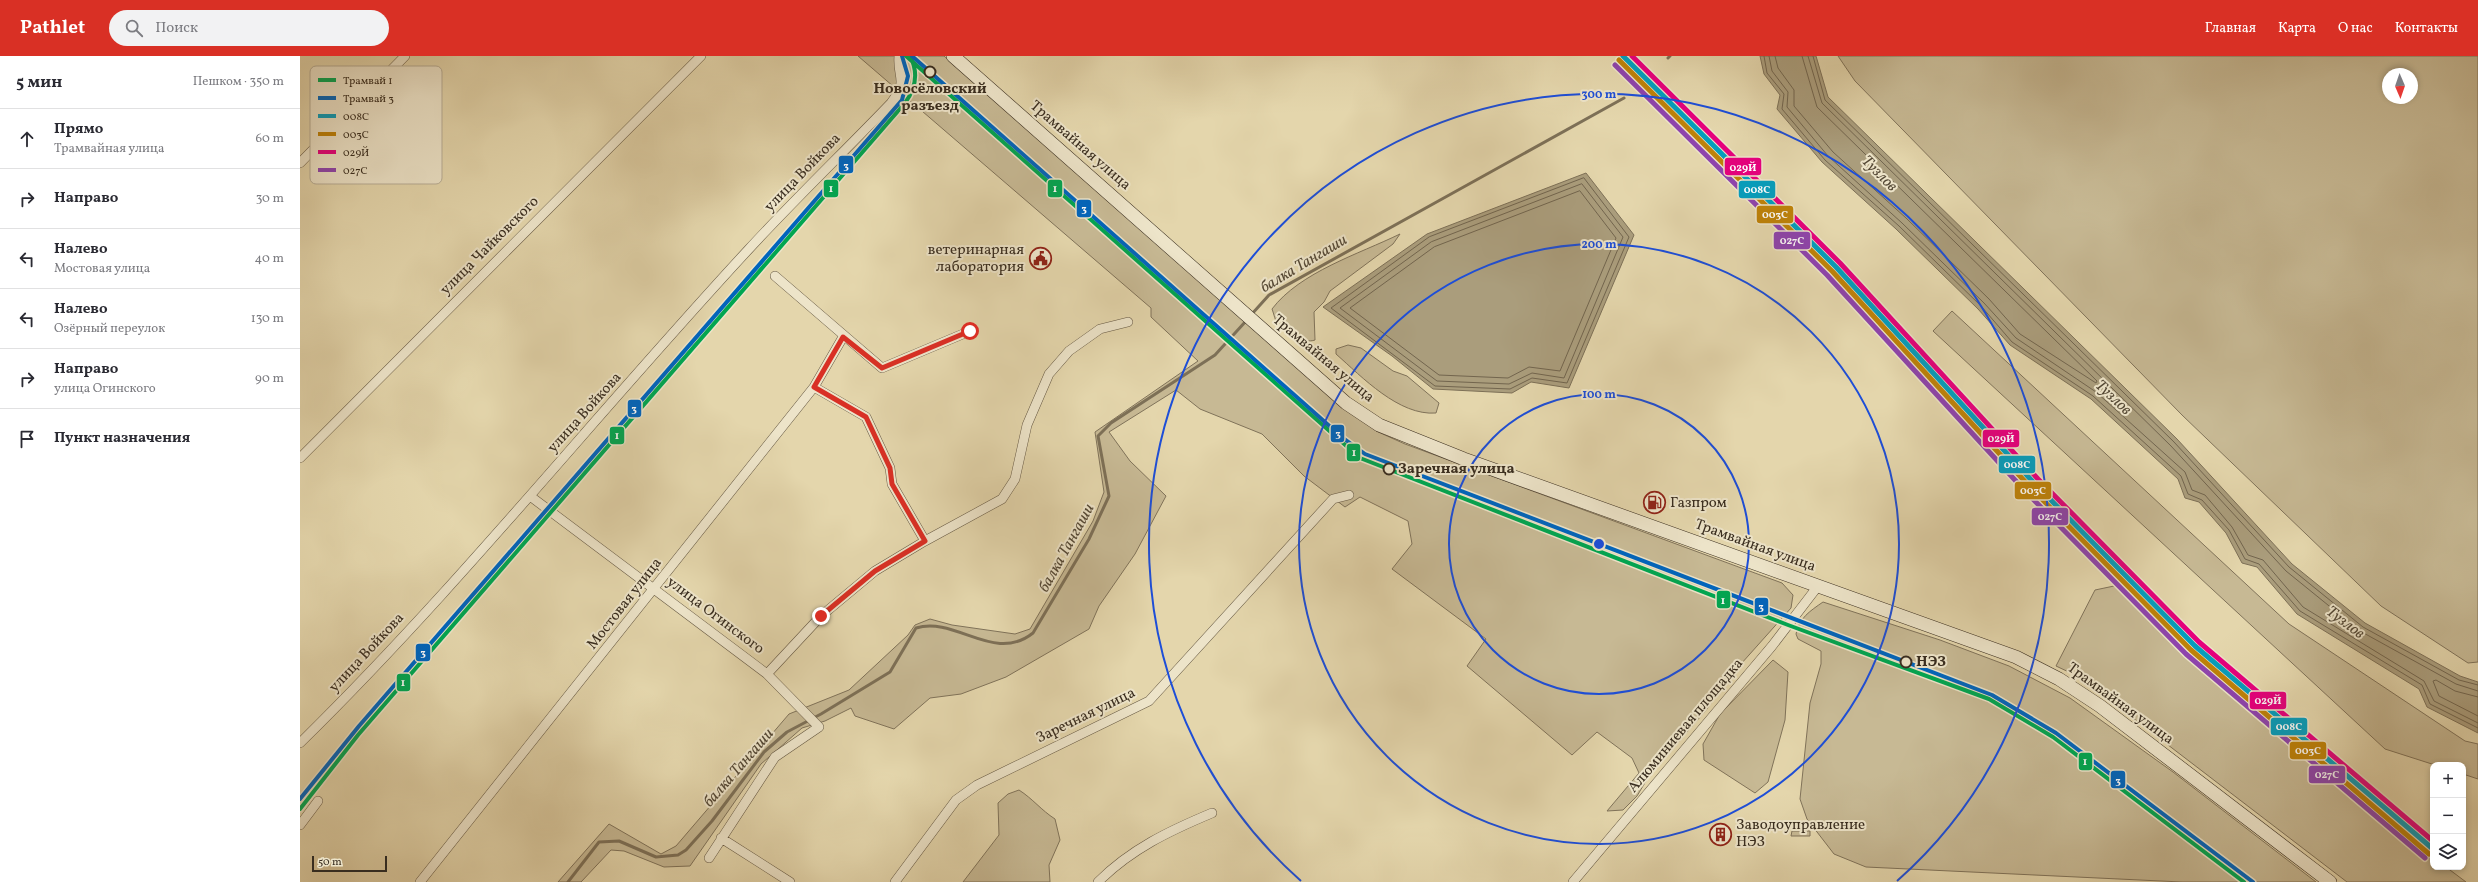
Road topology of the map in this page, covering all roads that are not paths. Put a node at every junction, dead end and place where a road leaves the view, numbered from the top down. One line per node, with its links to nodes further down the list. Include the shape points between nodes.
1 (405, 56): 5 (street)
2 (701, 56): 13 (street, улица Чайковского)
3 (899, 56): 15 (street, улица Войкова, via 903,77 900,91 892,103 748,250)
4 (954, 56): 17 (main road, Трамвайная улица, via 1346,403 1378,425 1464,459)
5 (395, 66)
6 (310, 152): 7 (street)
7 (300, 162)
8 (775, 276): 11 (street)
9 (1128, 322): 16 (street, улица Огинского, via 1100,329 1069,351 1050,374 1027,425 1015,478 1002,499)
10 (970, 331): 11 (street, via 882,368)
11 (843, 337): 12 (street, Мостовая улица)
12 (814, 387): 16 (street, via 866,417 890,468 892,484); 18 (street, Мостовая улица)
13 (300, 458)
14 (1349, 495): 28 (street, Заречная улица, via 1333,500 1149,700 977,786 956,800)
15 (530, 496): 18 (street, улица Огинского); 20 (street, улица Войкова, via 335,709)
16 (925, 541): 19 (street, улица Огинского, via 875,571 821,616)
17 (1818, 586): 30 (street, Алюминиевая площадка, via 1772,646); 31 (main road, Трамвайная улица, via 2016,657 2059,679 2100,706)
18 (655, 588): 19 (street, улица Огинского); 26 (street, Мостовая улица)
19 (767, 674): 24 (street, улица Огинского, via 819,727 775,757)
20 (300, 743)
21 (318, 802): 23 (street)
22 (1212, 813): 29 (street, via 1160,835 1112,868)
23 (300, 825)
24 (721, 838): 25 (street, улица Огинского); 27 (street)
25 (709, 858)
26 (420, 882)
27 (790, 882)
28 (895, 882)
29 (1098, 882)
30 (1573, 882)
31 (2330, 882)

